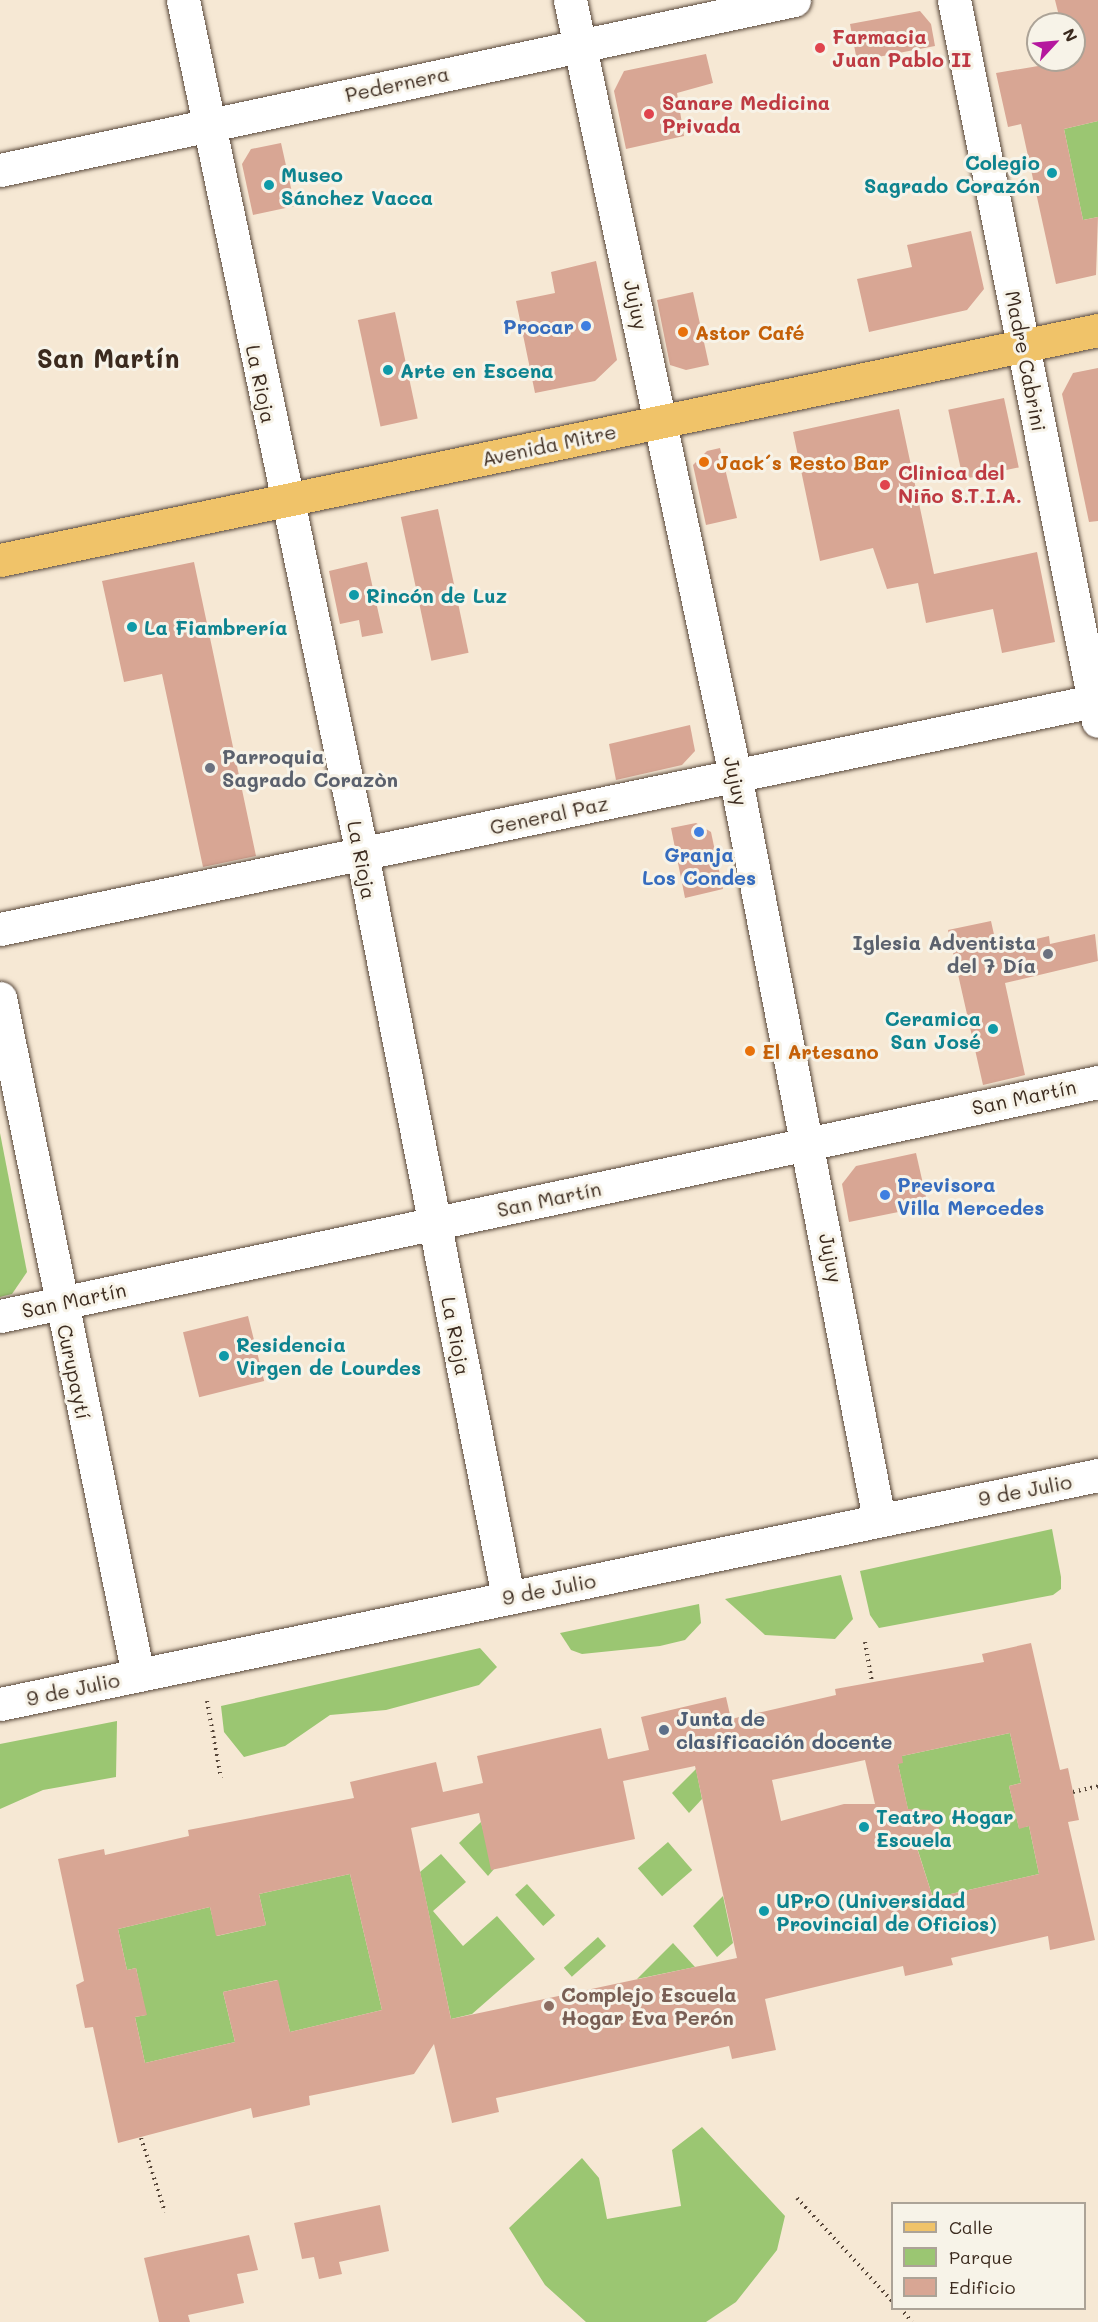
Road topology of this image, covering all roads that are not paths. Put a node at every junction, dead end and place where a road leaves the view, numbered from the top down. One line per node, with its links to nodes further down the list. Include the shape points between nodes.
1 (183, 0): 6 (street, La Rioja)
2 (570, 0): 5 (street, Jujuy)
3 (794, 0): 5 (street, Pedernera)
4 (954, 0): 9 (street, Madre Cabrini)
5 (580, 46): 6 (street, Pedernera); 10 (street, Jujuy)
6 (207, 124): 7 (street, Pedernera); 11 (street, La Rioja)
7 (0, 170)
8 (1098, 330): 9 (main road, Avenida Mitre)
9 (1023, 346): 10 (main road, Avenida Mitre); 13 (street, Madre Cabrini)
10 (661, 422): 11 (main road, Avenida Mitre); 14 (street, Jujuy)
11 (286, 500): 12 (main road, Avenida Mitre); 15 (street, La Rioja)
12 (0, 560)
13 (1096, 708): 14 (street, General Paz)
14 (735, 776): 15 (street, General Paz); 19 (street, Jujuy)
15 (362, 854): 16 (street, General Paz); 20 (street, La Rioja)
16 (0, 929)
17 (0, 998): 21 (street, Curupaytí)
18 (1098, 1082): 19 (street, San Martín)
19 (809, 1143): 20 (street, San Martín); 24 (street, Jujuy)
20 (433, 1223): 21 (street, San Martín); 25 (street, La Rioja)
21 (59, 1303): 22 (street, San Martín); 26 (street, Curupaytí)
22 (0, 1316)
23 (1098, 1475): 24 (street, 9 de Julio)
24 (879, 1519): 25 (street, 9 de Julio, via 706,1559)
25 (508, 1597): 26 (street, 9 de Julio)
26 (138, 1675): 27 (street, 9 de Julio)
27 (0, 1704)

